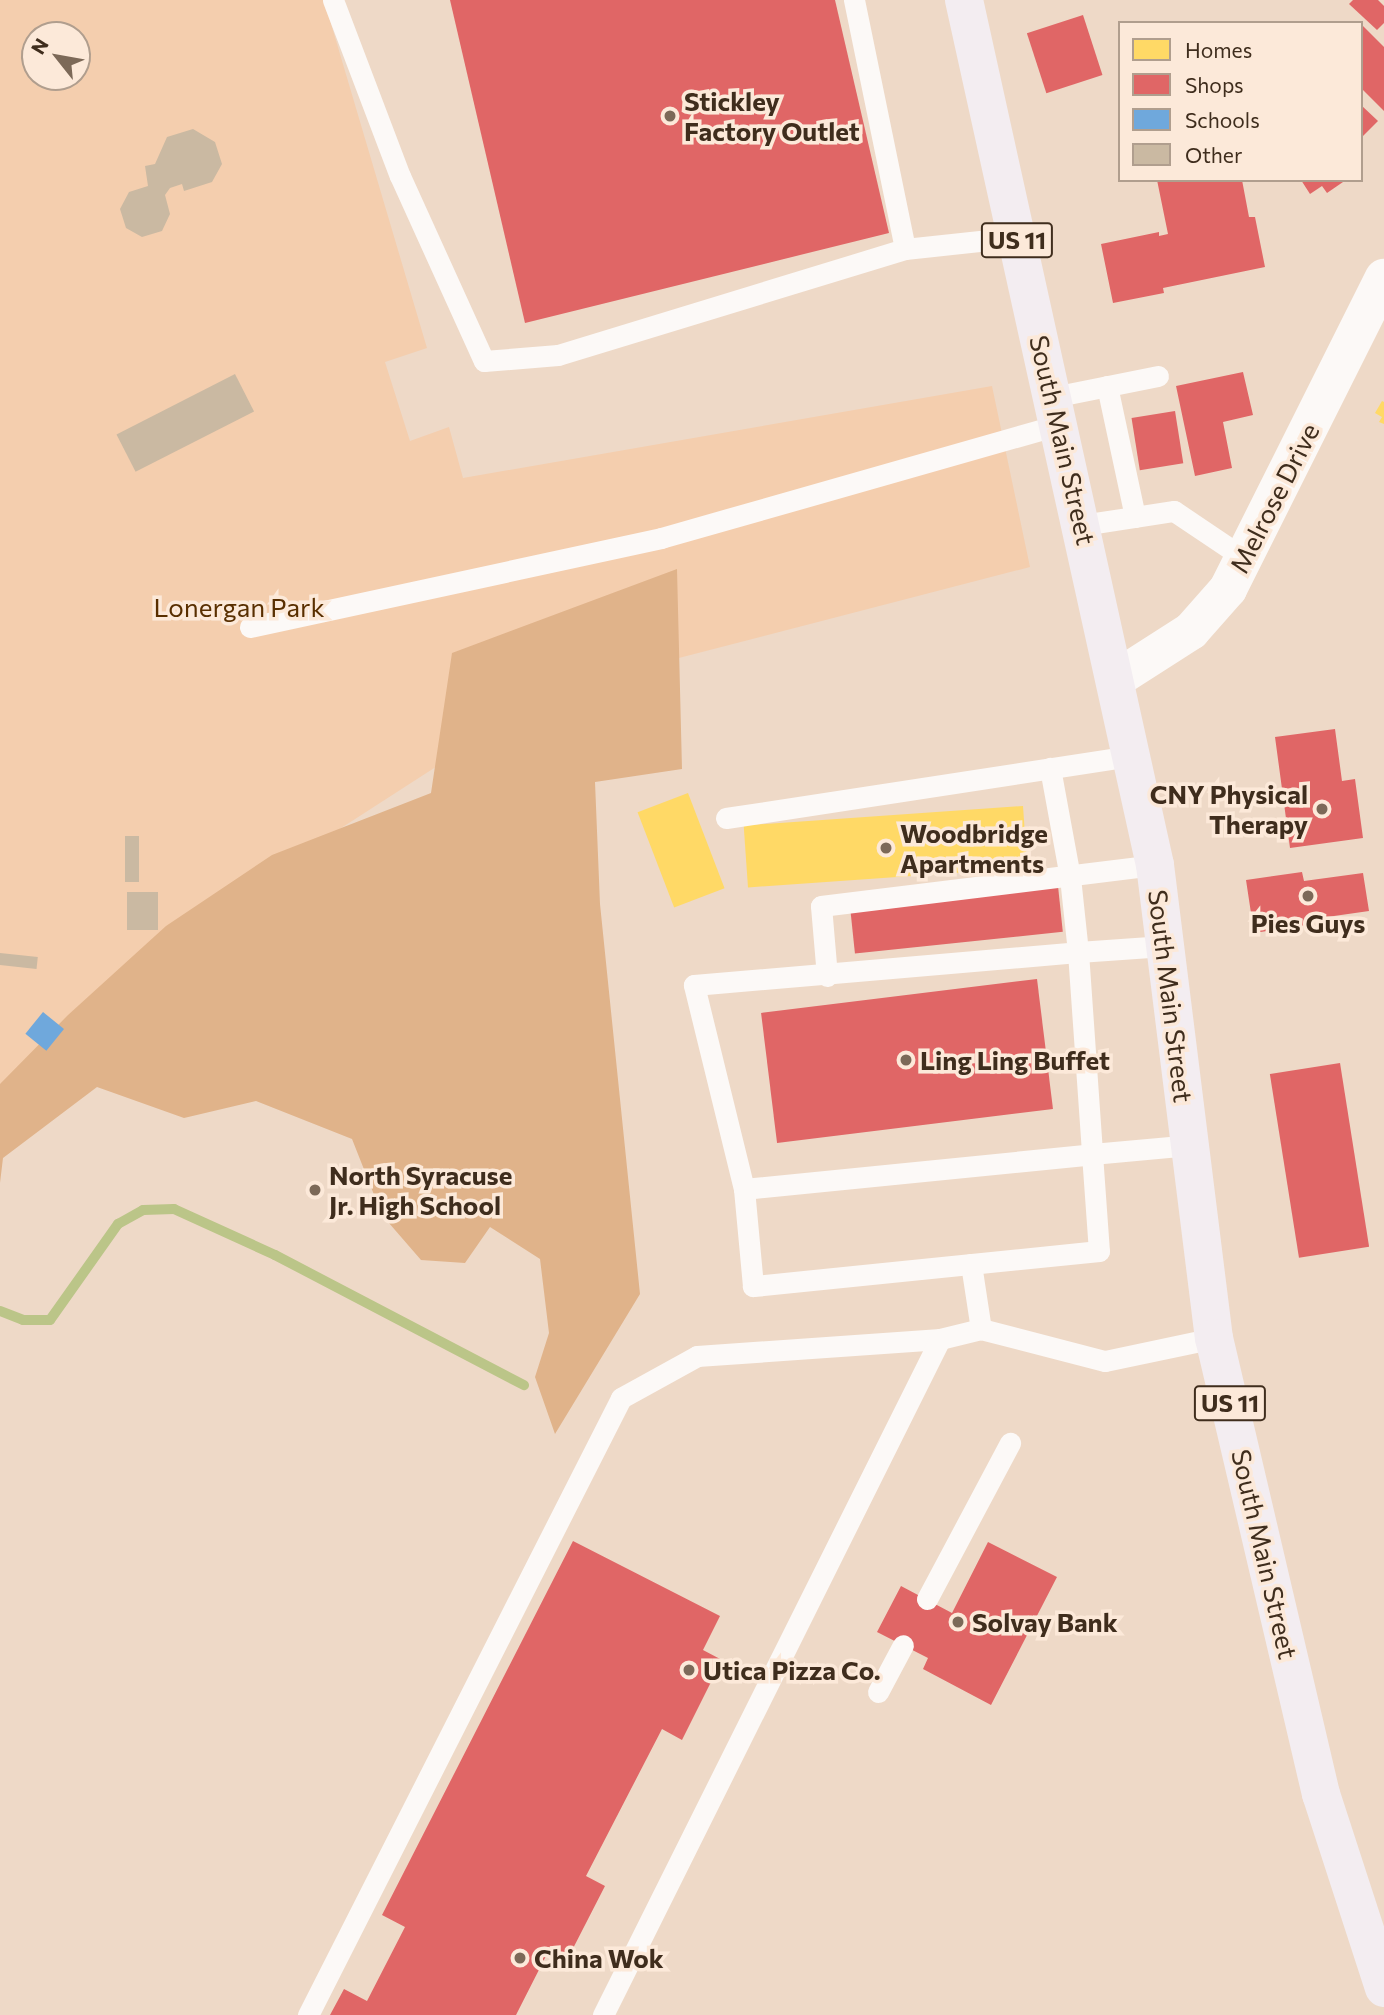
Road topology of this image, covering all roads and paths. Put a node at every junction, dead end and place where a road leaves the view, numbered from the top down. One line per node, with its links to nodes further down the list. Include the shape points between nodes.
1 (332, 0): 5 (lane, via 400,176 484,361 558,355)
2 (854, 0): 5 (lane)
3 (964, 0): 4 (main road, South Main Street / US 11)
4 (1017, 236): 5 (lane); 9 (main road, South Main Street / US 11)
5 (905, 249)
6 (1384, 279): 12 (street, Melrose Drive)
7 (1158, 376): 8 (lane)
8 (1107, 386): 9 (lane); 10 (lane)
9 (1056, 411): 11 (main road, South Main Street / US 11); 13 (lane, via 661,538)
10 (1135, 517): 11 (lane); 12 (lane, via 1174,511)
11 (1082, 525): 14 (main road, South Main Street / US 11)
12 (1244, 558): 14 (street, Melrose Drive, via 1228,589 1191,631)
13 (250, 627)
14 (1116, 679): 15 (main road, South Main Street / US 11)
15 (1130, 756): 16 (lane); 18 (main road, South Main Street / US 11)
16 (1050, 768): 17 (lane); 19 (lane)
17 (726, 818)
18 (1155, 865): 19 (lane); 20 (main road, South Main Street / US 11)
19 (1070, 877): 21 (lane); 22 (lane, via 821,906)
20 (1164, 946): 21 (lane); 23 (main road, South Main Street / US 11)
21 (1078, 952): 22 (lane); 24 (lane)
22 (827, 976): 25 (lane, via 694,985)
23 (1190, 1145): 24 (lane); 28 (main road, South Main Street / US 11)
24 (1092, 1154): 25 (lane); 26 (lane, via 1100,1251)
25 (744, 1189): 26 (lane, via 753,1286)
26 (971, 1264): 27 (lane)
27 (981, 1329): 28 (lane, via 1105,1362); 29 (lane)
28 (1214, 1338): 34 (main road, South Main Street / US 11, via 1321,1794)
29 (940, 1339): 35 (lane, via 697,1356 621,1398); 36 (lane)
30 (1010, 1443): 31 (lane)
31 (927, 1600)
32 (903, 1645): 33 (lane)
33 (878, 1692)
34 (1384, 1988)
35 (308, 2015)
36 (603, 2015)

